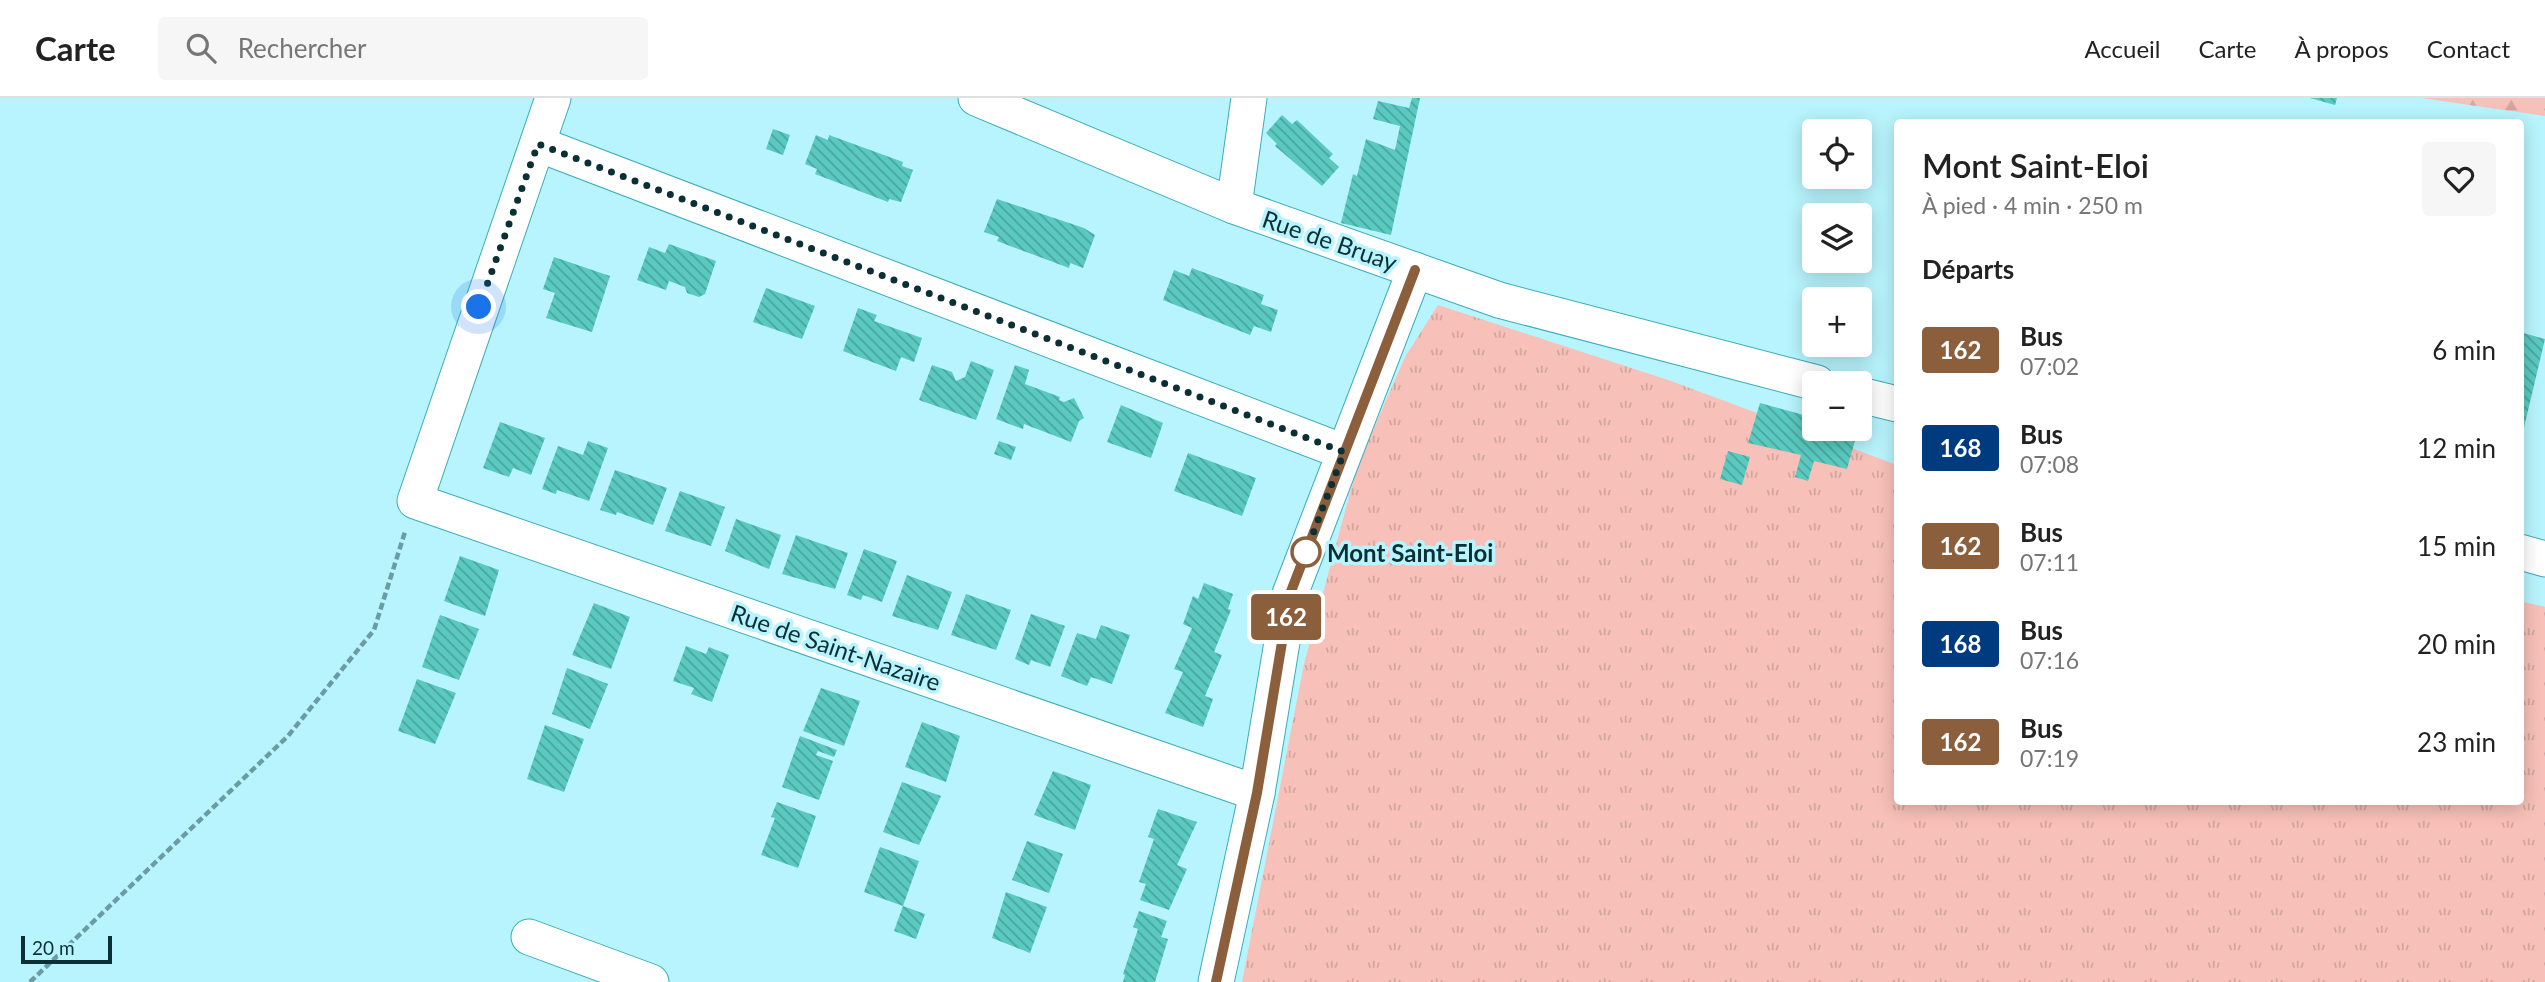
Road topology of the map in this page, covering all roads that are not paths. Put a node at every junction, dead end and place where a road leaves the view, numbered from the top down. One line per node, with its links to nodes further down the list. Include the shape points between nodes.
1 (553, 98): 4 (street)
2 (976, 98): 5 (street, Rue de Bruay)
3 (1249, 98): 5 (street)
4 (538, 144): 10 (street); 13 (street, Rue de Saint-Nazaire, via 415,501)
5 (1234, 206): 6 (street, Rue de Bruay)
6 (1415, 270): 7 (street, Rue de Bruay, via 1499,300); 10 (street)
7 (1802, 379)
8 (1872, 398): 9 (street)
9 (1894, 403)
10 (1344, 452): 13 (street, via 1290,594)
11 (2524, 553): 12 (street)
12 (2545, 559)
13 (1257, 793): 17 (street)
14 (529, 937): 15 (street)
15 (574, 968): 16 (street)
16 (651, 982)
17 (1216, 982)

